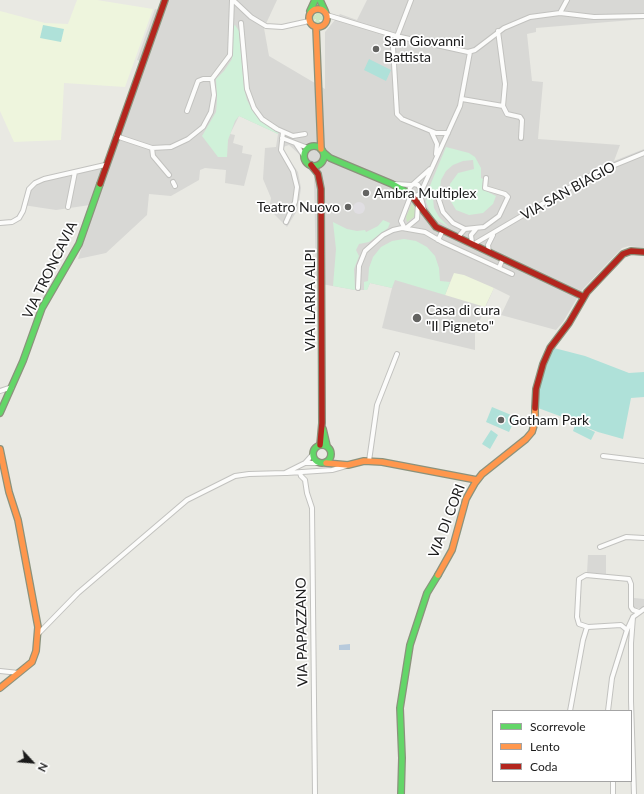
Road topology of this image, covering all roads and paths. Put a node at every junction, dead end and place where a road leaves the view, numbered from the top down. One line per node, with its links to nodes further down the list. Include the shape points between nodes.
1 (165, 0): 28 (street, VIA TRONCAVIA)
2 (232, 0): 11 (street, via 253,19 266,26 282,27); 19 (street, via 230,54)
3 (315, 0): 9 (street)
4 (320, 0): 7 (street)
5 (411, 0): 16 (street)
6 (567, 0): 8 (street)
7 (326, 13): 9 (street, via 318,8); 13 (street); 16 (street)
8 (560, 13): 10 (street, via 594,17); 15 (street, via 523,19)
9 (309, 14): 11 (street)
10 (644, 16)
11 (309, 21): 14 (street)
12 (241, 23): 23 (street, via 250,101 261,118)
13 (325, 23): 14 (street); 17 (street)
14 (316, 27): 17 (street)
15 (498, 31): 18 (street); 21 (street, via 505,84)
16 (396, 36): 18 (street); 25 (street, via 392,52 398,114 401,118)
17 (318, 44): 24 (street)
18 (470, 52): 20 (street)
19 (212, 79): 22 (street, via 199,80); 33 (street, via 212,107 201,129 179,144)
20 (462, 99): 21 (street); 26 (street)
21 (503, 106): 30 (street, via 508,114 521,118)
22 (187, 110)
23 (283, 132): 27 (street, via 296,136); 29 (street)
24 (320, 132): 32 (street, via 316,141); 34 (street)
25 (431, 132): 26 (street); 38 (street, via 437,146)
26 (448, 133): 38 (street)
27 (305, 134)
28 (116, 136): 33 (street); 40 (street, VIA TRONCAVIA)
29 (282, 138): 31 (street); 55 (street, via 281,151 293,171 297,185 295,202)
30 (521, 138)
31 (296, 144): 32 (street); 36 (street)
32 (309, 147): 34 (street, via 316,146); 36 (street)
33 (152, 148): 44 (street, via 153,156)
34 (322, 150): 37 (street); 39 (street)
35 (644, 152): 62 (street, VIA SAN BIAGIO, via 596,173)
36 (304, 156): 41 (street, via 306,162)
37 (330, 158): 39 (street); 47 (street)
38 (435, 160): 42 (street)
39 (322, 161): 41 (street, via 317,165); 45 (street, VIA ILARIA ALPI)
40 (105, 165): 43 (street); 75 (street, VIA TRONCAVIA, via 104,175 78,246 42,308)
41 (311, 165): 45 (street, VIA ILARIA ALPI)
42 (433, 166): 48 (street); 49 (street)
43 (75, 172): 53 (street); 56 (street, via 34,183 19,218 12,222)
44 (169, 175)
45 (319, 178): 78 (street, VIA ILARIA ALPI)
46 (486, 178): 60 (street, via 485,188 505,194 507,199 497,219)
47 (392, 184): 48 (street); 50 (street)
48 (413, 185): 49 (street, via 420,187); 50 (street, via 409,189)
49 (420, 193): 50 (street, via 417,196); 54 (street)
50 (411, 195): 52 (street); 58 (street, via 401,221)
51 (438, 197): 59 (street, via 446,217)
52 (418, 204): 54 (street); 58 (street, via 418,218)
53 (68, 207)
54 (424, 212): 57 (street)
55 (286, 222)
56 (0, 223)
57 (436, 226): 61 (street); 63 (street)
58 (405, 228): 63 (street); 72 (street, via 386,233 366,250 359,266)
59 (465, 229): 60 (street); 64 (street)
60 (476, 229): 66 (street, via 471,236)
61 (443, 230): 64 (street); 65 (street)
62 (494, 233): 66 (street, VIA SAN BIAGIO); 67 (street, via 489,243)
63 (431, 235): 65 (street)
64 (458, 237): 66 (street)
65 (438, 240): 70 (street)
66 (473, 244): 67 (street)
67 (489, 252): 69 (street)
68 (644, 252): 73 (street, VIA DI CORI, via 632,251 622,255)
69 (503, 258): 70 (street); 73 (street)
70 (499, 268): 71 (street)
71 (512, 274)
72 (358, 288)
73 (584, 297): 94 (street, VIA DI CORI, via 550,348 542,367 536,392 532,432 525,441 497,461)
74 (397, 354): 85 (street, via 377,405)
75 (12, 387): 76 (street); 77 (street, VIA TRONCAVIA)
76 (0, 391)
77 (0, 413)
78 (322, 423): 79 (street, VIA ILARIA ALPI); 80 (street, VIA ILARIA ALPI)
79 (320, 445): 80 (street); 83 (street, via 315,448)
80 (327, 446): 82 (street)
81 (0, 448): 102 (street, via 4,472 20,527)
82 (331, 451): 89 (street, via 330,459); 90 (street)
83 (313, 454): 87 (street); 88 (street, via 314,460)
84 (603, 456): 86 (street)
85 (369, 461): 91 (street); 94 (street, via 387,462)
86 (644, 461)
87 (305, 463): 88 (street); 92 (street)
88 (319, 463): 89 (street)
89 (326, 463): 90 (street)
90 (340, 463): 91 (street)
91 (348, 465): 93 (street)
92 (285, 473): 93 (street); 102 (street, via 235,476 185,501 78,593)
93 (300, 473): 111 (street, VIA PAPAZZANO, via 306,480 312,509)
94 (477, 480): 112 (street, VIA DI CORI, via 464,506 452,550 428,592 410,643 400,704)
95 (644, 538): 96 (street, via 626,537)
96 (600, 547)
97 (644, 609): 98 (street)
98 (639, 612): 99 (street); 100 (street, via 631,606 629,579 584,576 578,582 577,618 580,624)
99 (633, 617): 101 (street); 108 (street)
100 (587, 627): 101 (street, via 620,625); 106 (street)
101 (627, 630): 107 (street, via 612,678)
102 (38, 634): 104 (street, via 35,657)
103 (0, 671): 104 (street)
104 (20, 674): 105 (street)
105 (0, 688)
106 (570, 710)
107 (608, 710)
108 (631, 710)
109 (632, 734): 114 (street)
110 (613, 782): 113 (street)
111 (314, 794)
112 (401, 794)
113 (613, 794)
114 (634, 794)

